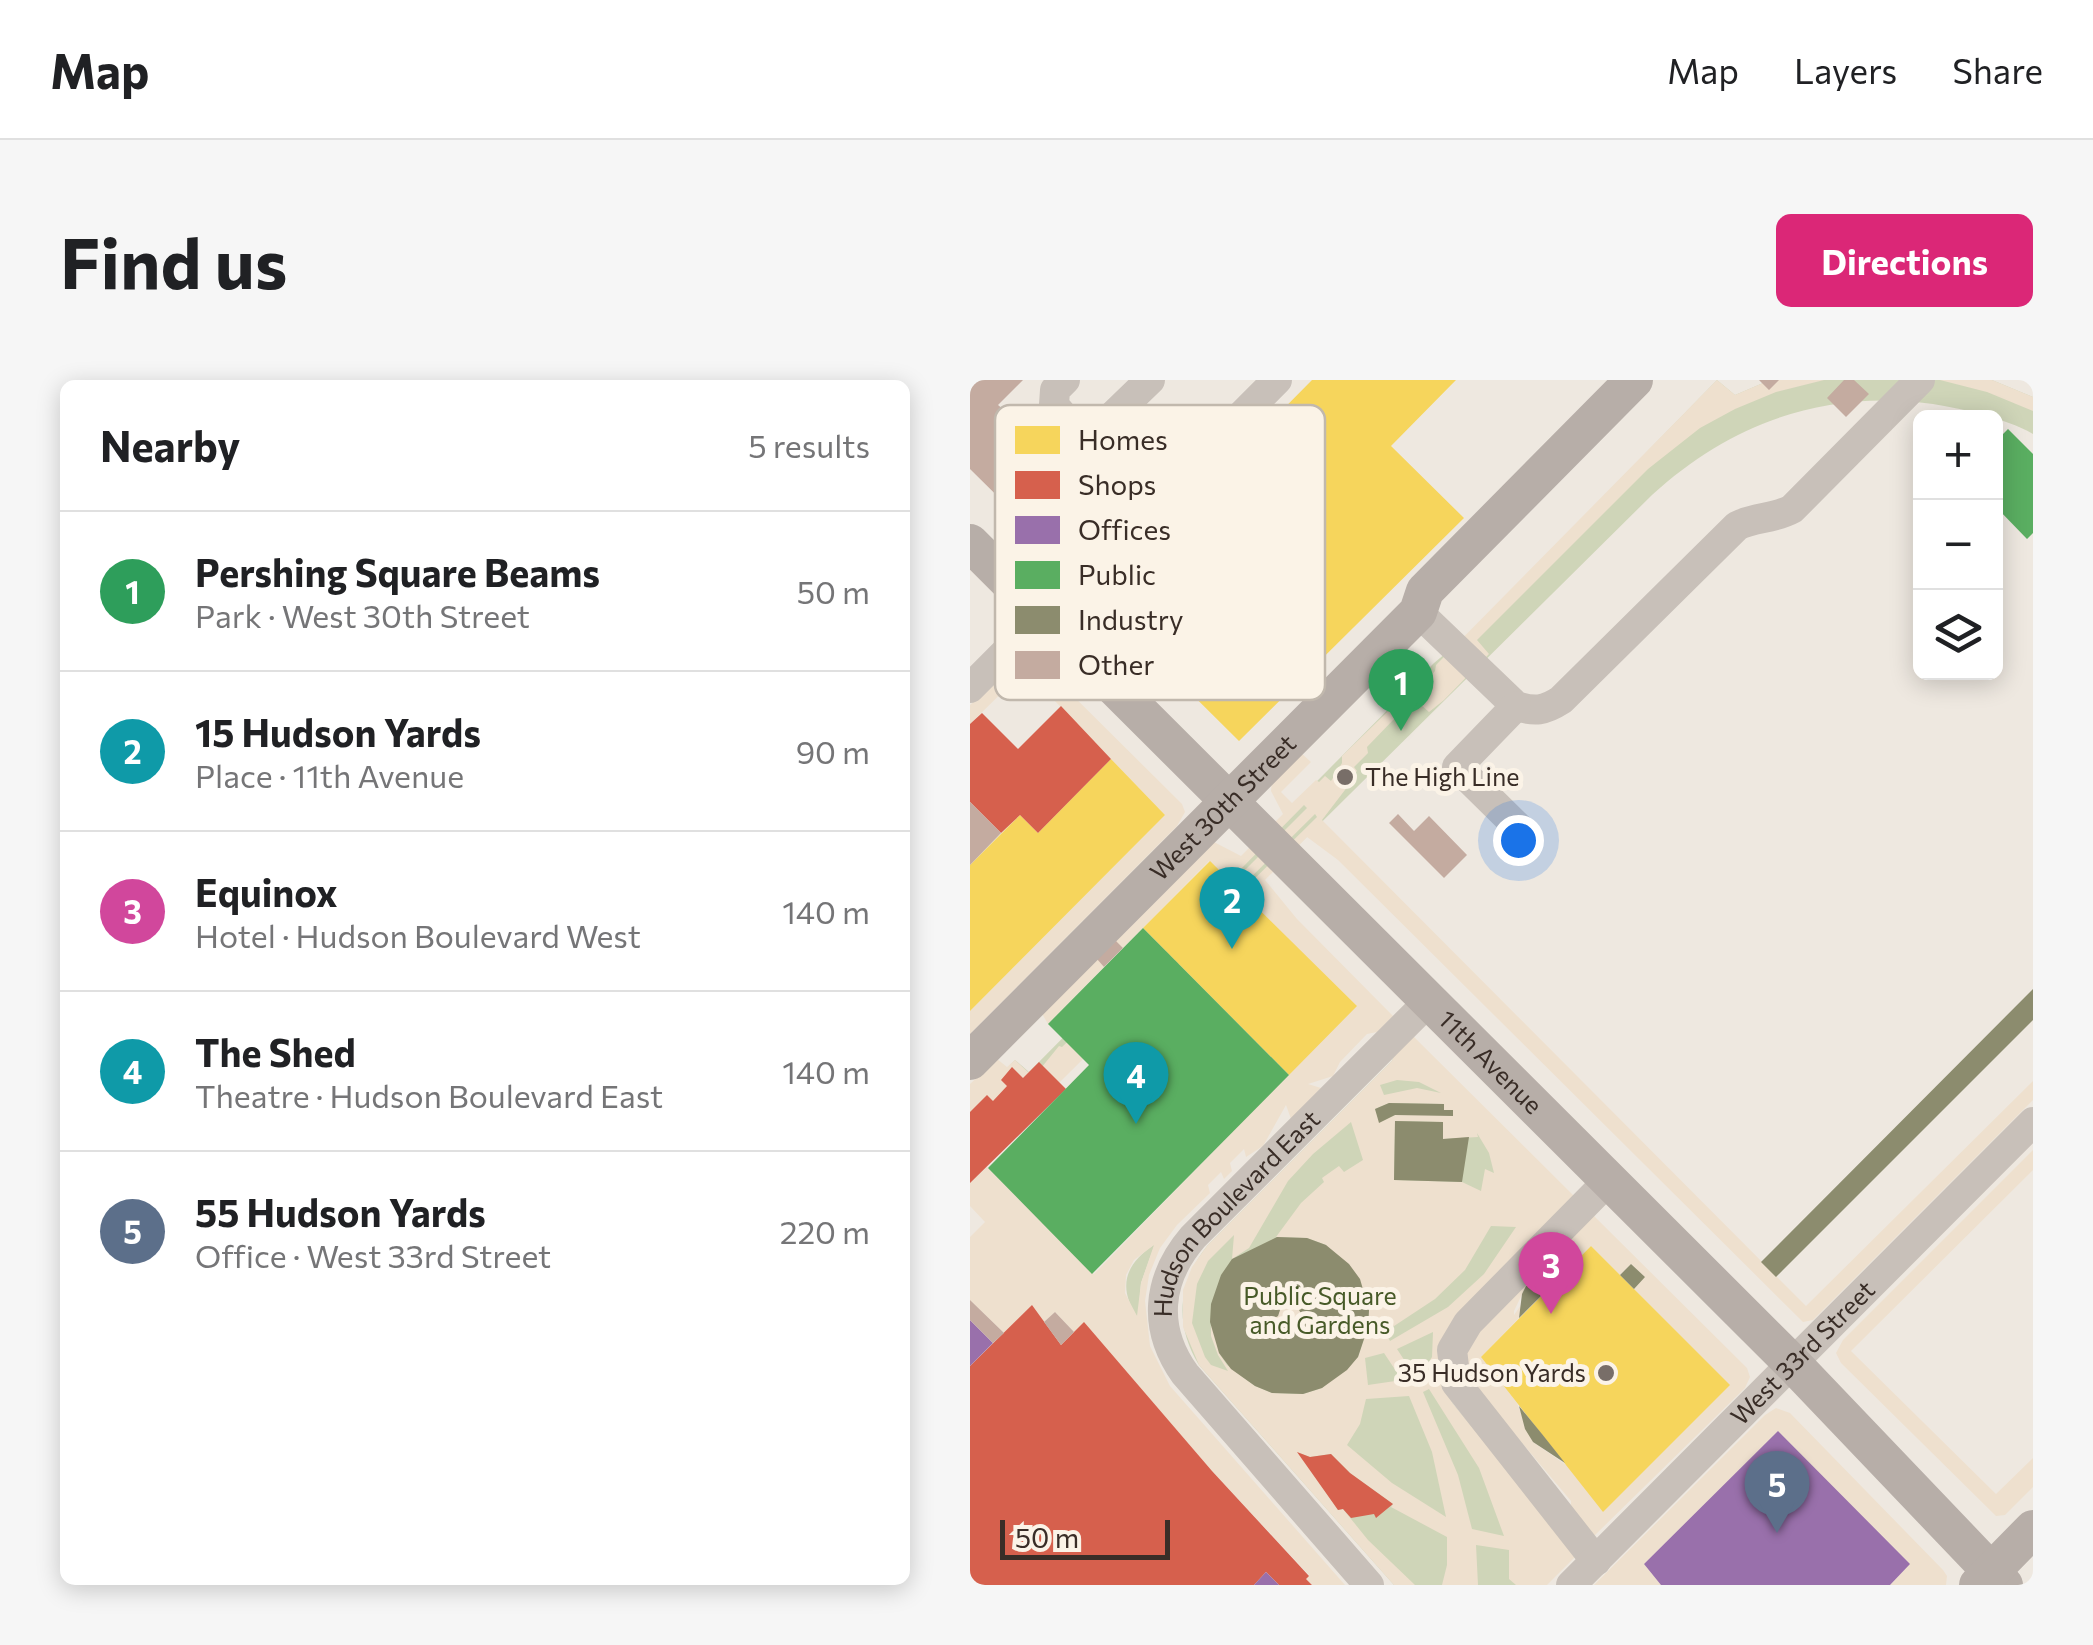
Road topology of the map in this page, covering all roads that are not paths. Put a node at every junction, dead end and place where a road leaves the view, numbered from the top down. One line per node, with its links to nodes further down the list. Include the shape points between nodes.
1 (1066, 380): 6 (street)
2 (1150, 380): 7 (street)
3 (1277, 380): 8 (street)
4 (1634, 380): 11 (main road, West 30th Street, via 1425,591)
5 (1920, 380): 15 (street, via 1792,509 1737,526 1561,700 1534,712)
6 (1054, 405)
7 (1124, 405)
8 (1252, 405)
9 (970, 544): 10 (main road, 11th Avenue)
10 (995, 569)
11 (1418, 612): 15 (street); 16 (main road, West 30th Street)
12 (995, 663): 13 (street)
13 (970, 688)
14 (1127, 700): 16 (main road, 11th Avenue)
15 (1516, 706): 17 (street, via 1456,767)
16 (1229, 803): 18 (main road, 11th Avenue); 19 (main road, West 30th Street)
17 (1527, 836)
18 (1430, 1000): 21 (main road, 11th Avenue); 26 (street, Hudson Boulevard East, via 1193,1237 1170,1271 1162,1306 1168,1344 1185,1374)
19 (970, 1060)
20 (2033, 1122): 22 (street, West 33rd Street)
21 (1609, 1180): 22 (main road, 11th Avenue); 24 (street, via 1468,1323 1451,1360 1463,1395)
22 (1793, 1364): 24 (street, West 33rd Street); 25 (main road, 11th Avenue)
23 (2033, 1529): 25 (main road)
24 (1596, 1562): 27 (street, West 33rd Street)
25 (1991, 1580)
26 (1369, 1585)
27 (1572, 1585)

